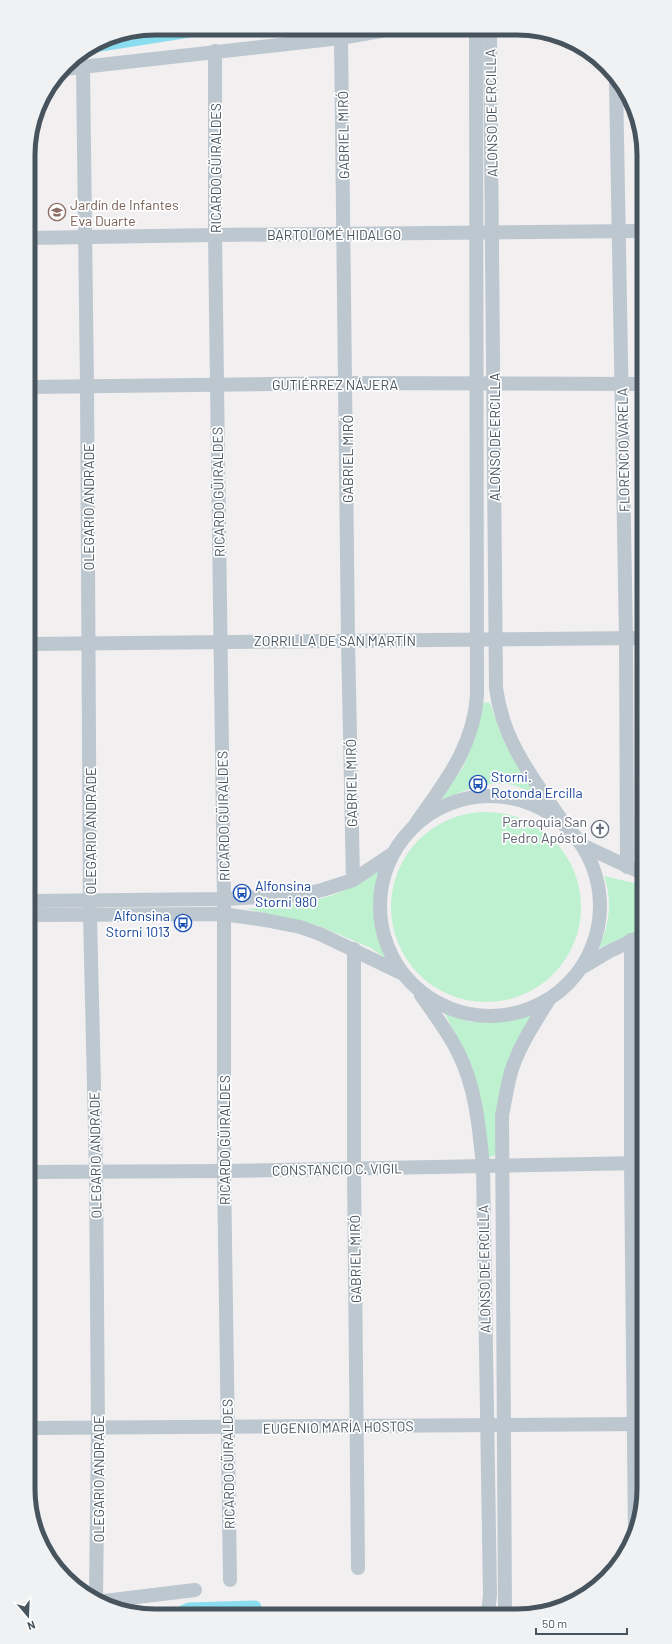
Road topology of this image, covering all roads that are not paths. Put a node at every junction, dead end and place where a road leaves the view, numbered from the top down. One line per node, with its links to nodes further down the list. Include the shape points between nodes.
1 (360, 35): 4 (street)
2 (476, 35): 12 (street, ALONSO DE ERCILLA)
3 (490, 35): 13 (street, ALONSO DE ERCILLA)
4 (341, 38): 5 (street); 11 (street, GABRIEL MIRÓ)
5 (216, 51): 6 (street); 14 (street, RICARDO GÜIRALDES)
6 (83, 67): 7 (street); 16 (street, OLEGARIO ANDRADE)
7 (73, 68)
8 (616, 88): 9 (street, FLORENCIO VARELA)
9 (619, 231): 10 (street, BARTOLOMÉ HIDALGO); 13 (street, BARTOLOMÉ HIDALGO); 20 (street, FLORENCIO VARELA)
10 (637, 231)
11 (345, 233): 12 (street, BARTOLOMÉ HIDALGO); 14 (street, BARTOLOMÉ HIDALGO); 17 (street, GABRIEL MIRÓ)
12 (476, 233): 13 (street, BARTOLOMÉ HIDALGO); 18 (street, ALONSO DE ERCILLA)
13 (493, 234): 19 (street, ALONSO DE ERCILLA)
14 (215, 235): 16 (street, BARTOLOMÉ HIDALGO); 22 (street, RICARDO GÜIRALDES)
15 (35, 238): 16 (street, BARTOLOMÉ HIDALGO)
16 (85, 238): 24 (street, OLEGARIO ANDRADE)
17 (346, 383): 18 (street, GUTIÉRREZ NÁJERA); 22 (street, GUTIÉRREZ NÁJERA); 28 (street, GABRIEL MIRÓ)
18 (477, 384): 19 (street, GUTIÉRREZ NÁJERA); 27 (street, ALONSO DE ERCILLA)
19 (493, 384): 20 (street, GUTIÉRREZ NÁJERA); 29 (street, ALONSO DE ERCILLA)
20 (621, 384): 21 (street, GUTIÉRREZ NÁJERA); 25 (street, FLORENCIO VARELA)
21 (637, 384)
22 (217, 385): 24 (street, GUTIÉRREZ NÁJERA); 30 (street, RICARDO GÜIRALDES)
23 (35, 387): 24 (street, GUTIÉRREZ NÁJERA)
24 (87, 387): 32 (street, OLEGARIO ANDRADE)
25 (626, 638): 26 (street, ZORRILLA DE SAN MARTÍN); 29 (street, ZORRILLA DE SAN MARTÍN); 37 (street, FLORENCIO VARELA)
26 (637, 638)
27 (477, 639): 28 (street, ZORRILLA DE SAN MARTÍN); 29 (street, ZORRILLA DE SAN MARTÍN); 33 (street, ALONSO DE ERCILLA, via 476,716 469,738 460,758)
28 (348, 640): 30 (street, ZORRILLA DE SAN MARTÍN); 39 (street, GABRIEL MIRÓ)
29 (495, 640): 34 (street, ALONSO DE ERCILLA, via 496,688 506,730 522,762)
30 (220, 641): 32 (street, ZORRILLA DE SAN MARTÍN); 40 (street, RICARDO GÜIRALDES)
31 (35, 644): 32 (street, ZORRILLA DE SAN MARTÍN)
32 (88, 644): 42 (street, OLEGARIO ANDRADE)
33 (415, 825): 34 (street, via 437,809 463,799 490,796 517,799 537,806); 36 (street, via 402,838)
34 (565, 825): 35 (street)
35 (584, 846): 37 (street); 47 (street, via 598,883 601,912 595,941)
36 (392, 854): 39 (street); 48 (street, via 383,877 379,902 381,927 388,951)
37 (627, 867): 38 (street)
38 (637, 871)
39 (353, 880): 40 (street, via 300,895)
40 (224, 899): 42 (street); 44 (street, RICARDO GÜIRALDES)
41 (35, 902): 42 (street)
42 (90, 908): 43 (street); 44 (street); 55 (street, OLEGARIO ANDRADE)
43 (35, 914)
44 (223, 914): 46 (street, via 300,927); 56 (street, RICARDO GÜIRALDES)
45 (636, 938): 47 (street); 51 (street)
46 (354, 949): 48 (street); 54 (street, GABRIEL MIRÓ)
47 (583, 967): 50 (street, via 567,986)
48 (401, 973): 49 (street)
49 (419, 992): 50 (street, via 448,1009 482,1017 516,1014); 52 (street, ALONSO DE ERCILLA, via 449,1036 466,1070 479,1127)
50 (548, 1001): 53 (street, ALONSO DE ERCILLA, via 526,1036 511,1073 502,1115)
51 (637, 1163): 53 (street, CONSTANCIO C. VIGIL)
52 (483, 1166): 53 (street, CONSTANCIO C. VIGIL); 54 (street, CONSTANCIO C. VIGIL); 59 (street, ALONSO DE ERCILLA)
53 (502, 1166): 60 (street, ALONSO DE ERCILLA)
54 (354, 1169): 56 (street, CONSTANCIO C. VIGIL); 61 (street, GABRIEL MIRÓ)
55 (96, 1171): 56 (street, CONSTANCIO C. VIGIL); 57 (street, CONSTANCIO C. VIGIL); 64 (street, OLEGARIO ANDRADE)
56 (224, 1171): 63 (street, RICARDO GÜIRALDES)
57 (35, 1172)
58 (637, 1424): 60 (street, EUGENIO MARÍA HOSTOS)
59 (487, 1425): 60 (street, EUGENIO MARÍA HOSTOS); 61 (street, EUGENIO MARÍA HOSTOS); 72 (street, ALONSO DE ERCILLA)
60 (504, 1425): 73 (street, ALONSO DE ERCILLA)
61 (357, 1427): 63 (street, EUGENIO MARÍA HOSTOS); 67 (street, GABRIEL MIRÓ)
62 (35, 1428): 64 (street, EUGENIO MARÍA HOSTOS)
63 (227, 1428): 64 (street, EUGENIO MARÍA HOSTOS); 68 (street, RICARDO GÜIRALDES)
64 (98, 1429): 70 (street, OLEGARIO ANDRADE)
65 (637, 1461): 66 (street)
66 (636, 1506)
67 (358, 1568)
68 (230, 1580)
69 (194, 1590): 71 (street)
70 (99, 1595)
71 (102, 1597)
72 (488, 1609)
73 (505, 1609)

